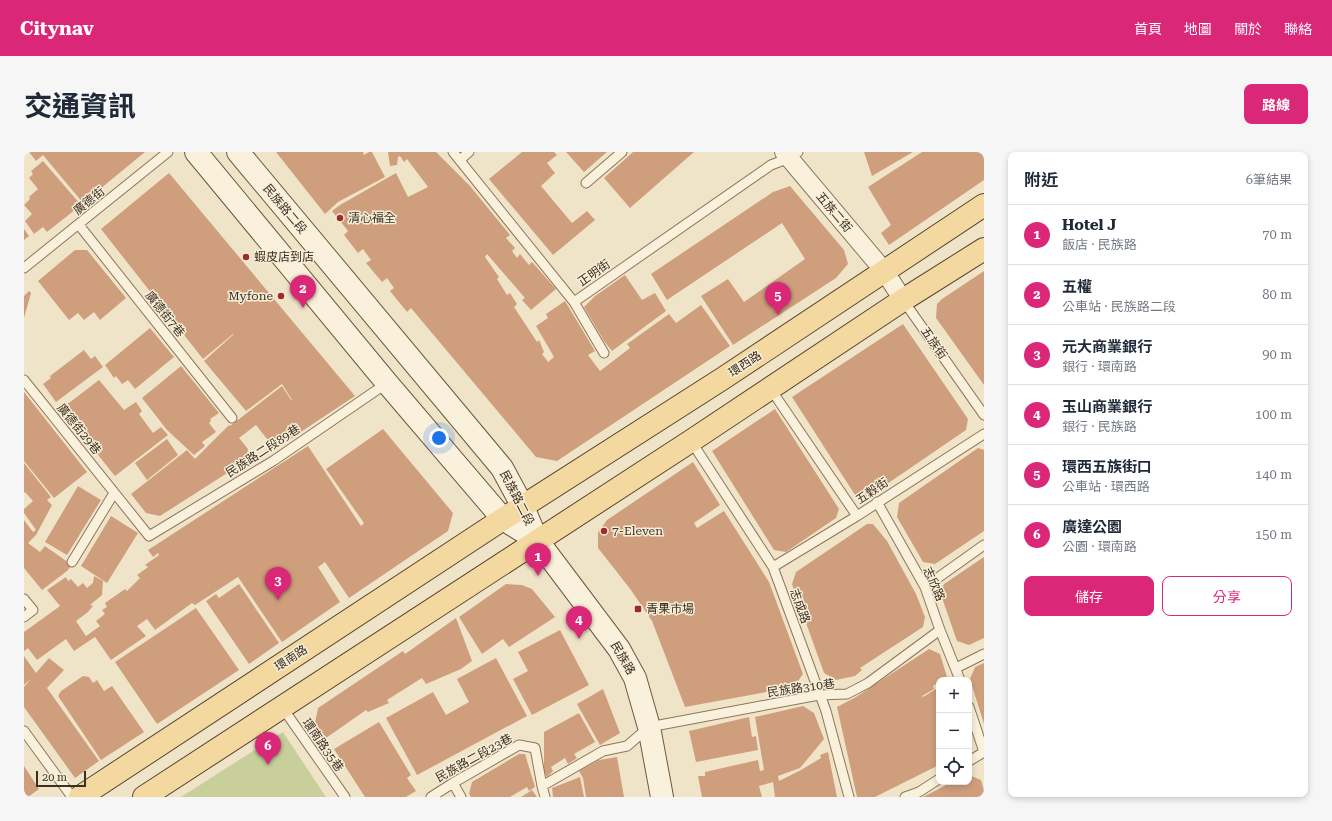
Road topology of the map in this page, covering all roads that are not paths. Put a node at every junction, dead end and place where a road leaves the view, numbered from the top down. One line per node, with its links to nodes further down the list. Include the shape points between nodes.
1 (168, 152): 11 (lane, 廣德街)
2 (196, 152): 19 (main road, 民族路二段)
3 (238, 152): 27 (main road, 民族路二段, via 502,468)
4 (453, 152): 8 (lane, 正明街)
5 (469, 152): 8 (lane)
6 (622, 152): 9 (lane)
7 (790, 154): 14 (street, 五族二街); 16 (lane, 正明街)
8 (460, 160): 16 (lane, 正明街)
9 (586, 184)
10 (984, 205): 14 (main road, 環西路)
11 (78, 225): 13 (lane, 廣德街); 22 (lane, 廣德街7巷)
12 (984, 249): 15 (main road)
13 (24, 268)
14 (884, 272): 15 (street, 五族街); 27 (main road, 環西路)
15 (903, 300): 20 (main road); 21 (lane, 五族街)
16 (574, 302): 17 (lane)
17 (604, 353)
18 (24, 380): 25 (lane, 廣德街29巷)
19 (387, 383): 29 (main road, 民族路二段); 30 (lane, 民族路二段89巷, via 273,461)
20 (770, 388): 24 (main road); 28 (lane)
21 (984, 415)
22 (232, 418)
23 (984, 434): 26 (lane, 五穀街)
24 (691, 441): 31 (main road); 34 (lane, 志成路)
25 (114, 493): 30 (lane, 廣德街29巷); 33 (lane)
26 (877, 502): 28 (lane, 五穀街); 35 (lane, 志欣路)
27 (523, 507): 29 (main road, 環西路); 31 (main road, 民族路二段)
28 (857, 516): 34 (lane, 五穀街)
29 (503, 519): 31 (main road, 民族路二段); 53 (main road, 環南路)
30 (149, 536)
31 (537, 540): 43 (main road); 45 (main road, 民族路, via 620,649 635,678)
32 (984, 545): 35 (lane)
33 (72, 562)
34 (772, 567): 42 (lane, 志成路)
35 (925, 587): 38 (lane, 志欣路)
36 (24, 599): 37 (lane, via 33,610)
37 (24, 617)
38 (940, 630): 40 (lane, 志欣路); 42 (lane, 民族路310巷, via 868,683 847,694)
39 (984, 654): 40 (lane)
40 (956, 668): 41 (lane, 志欣路)
41 (959, 677)
42 (819, 695): 45 (lane, 民族路310巷); 60 (lane, 志成路, via 826,711)
43 (282, 707): 54 (main road); 55 (lane, 環南路35巷)
44 (971, 713): 47 (lane)
45 (648, 726): 51 (lane, via 627,746 603,751); 59 (main road, 民族路)
46 (24, 731): 52 (lane)
47 (984, 752): 48 (lane)
48 (972, 759)
49 (936, 781): 61 (lane)
50 (452, 783): 51 (lane, 民族路二段23巷, via 519,745 535,748); 56 (lane, 民族路二段23巷); 57 (lane)
51 (542, 786): 58 (lane)
52 (72, 797)
53 (80, 797)
54 (144, 797)
55 (345, 797)
56 (431, 797)
57 (461, 797)
58 (545, 797)
59 (662, 797)
60 (849, 797)
61 (905, 797)

